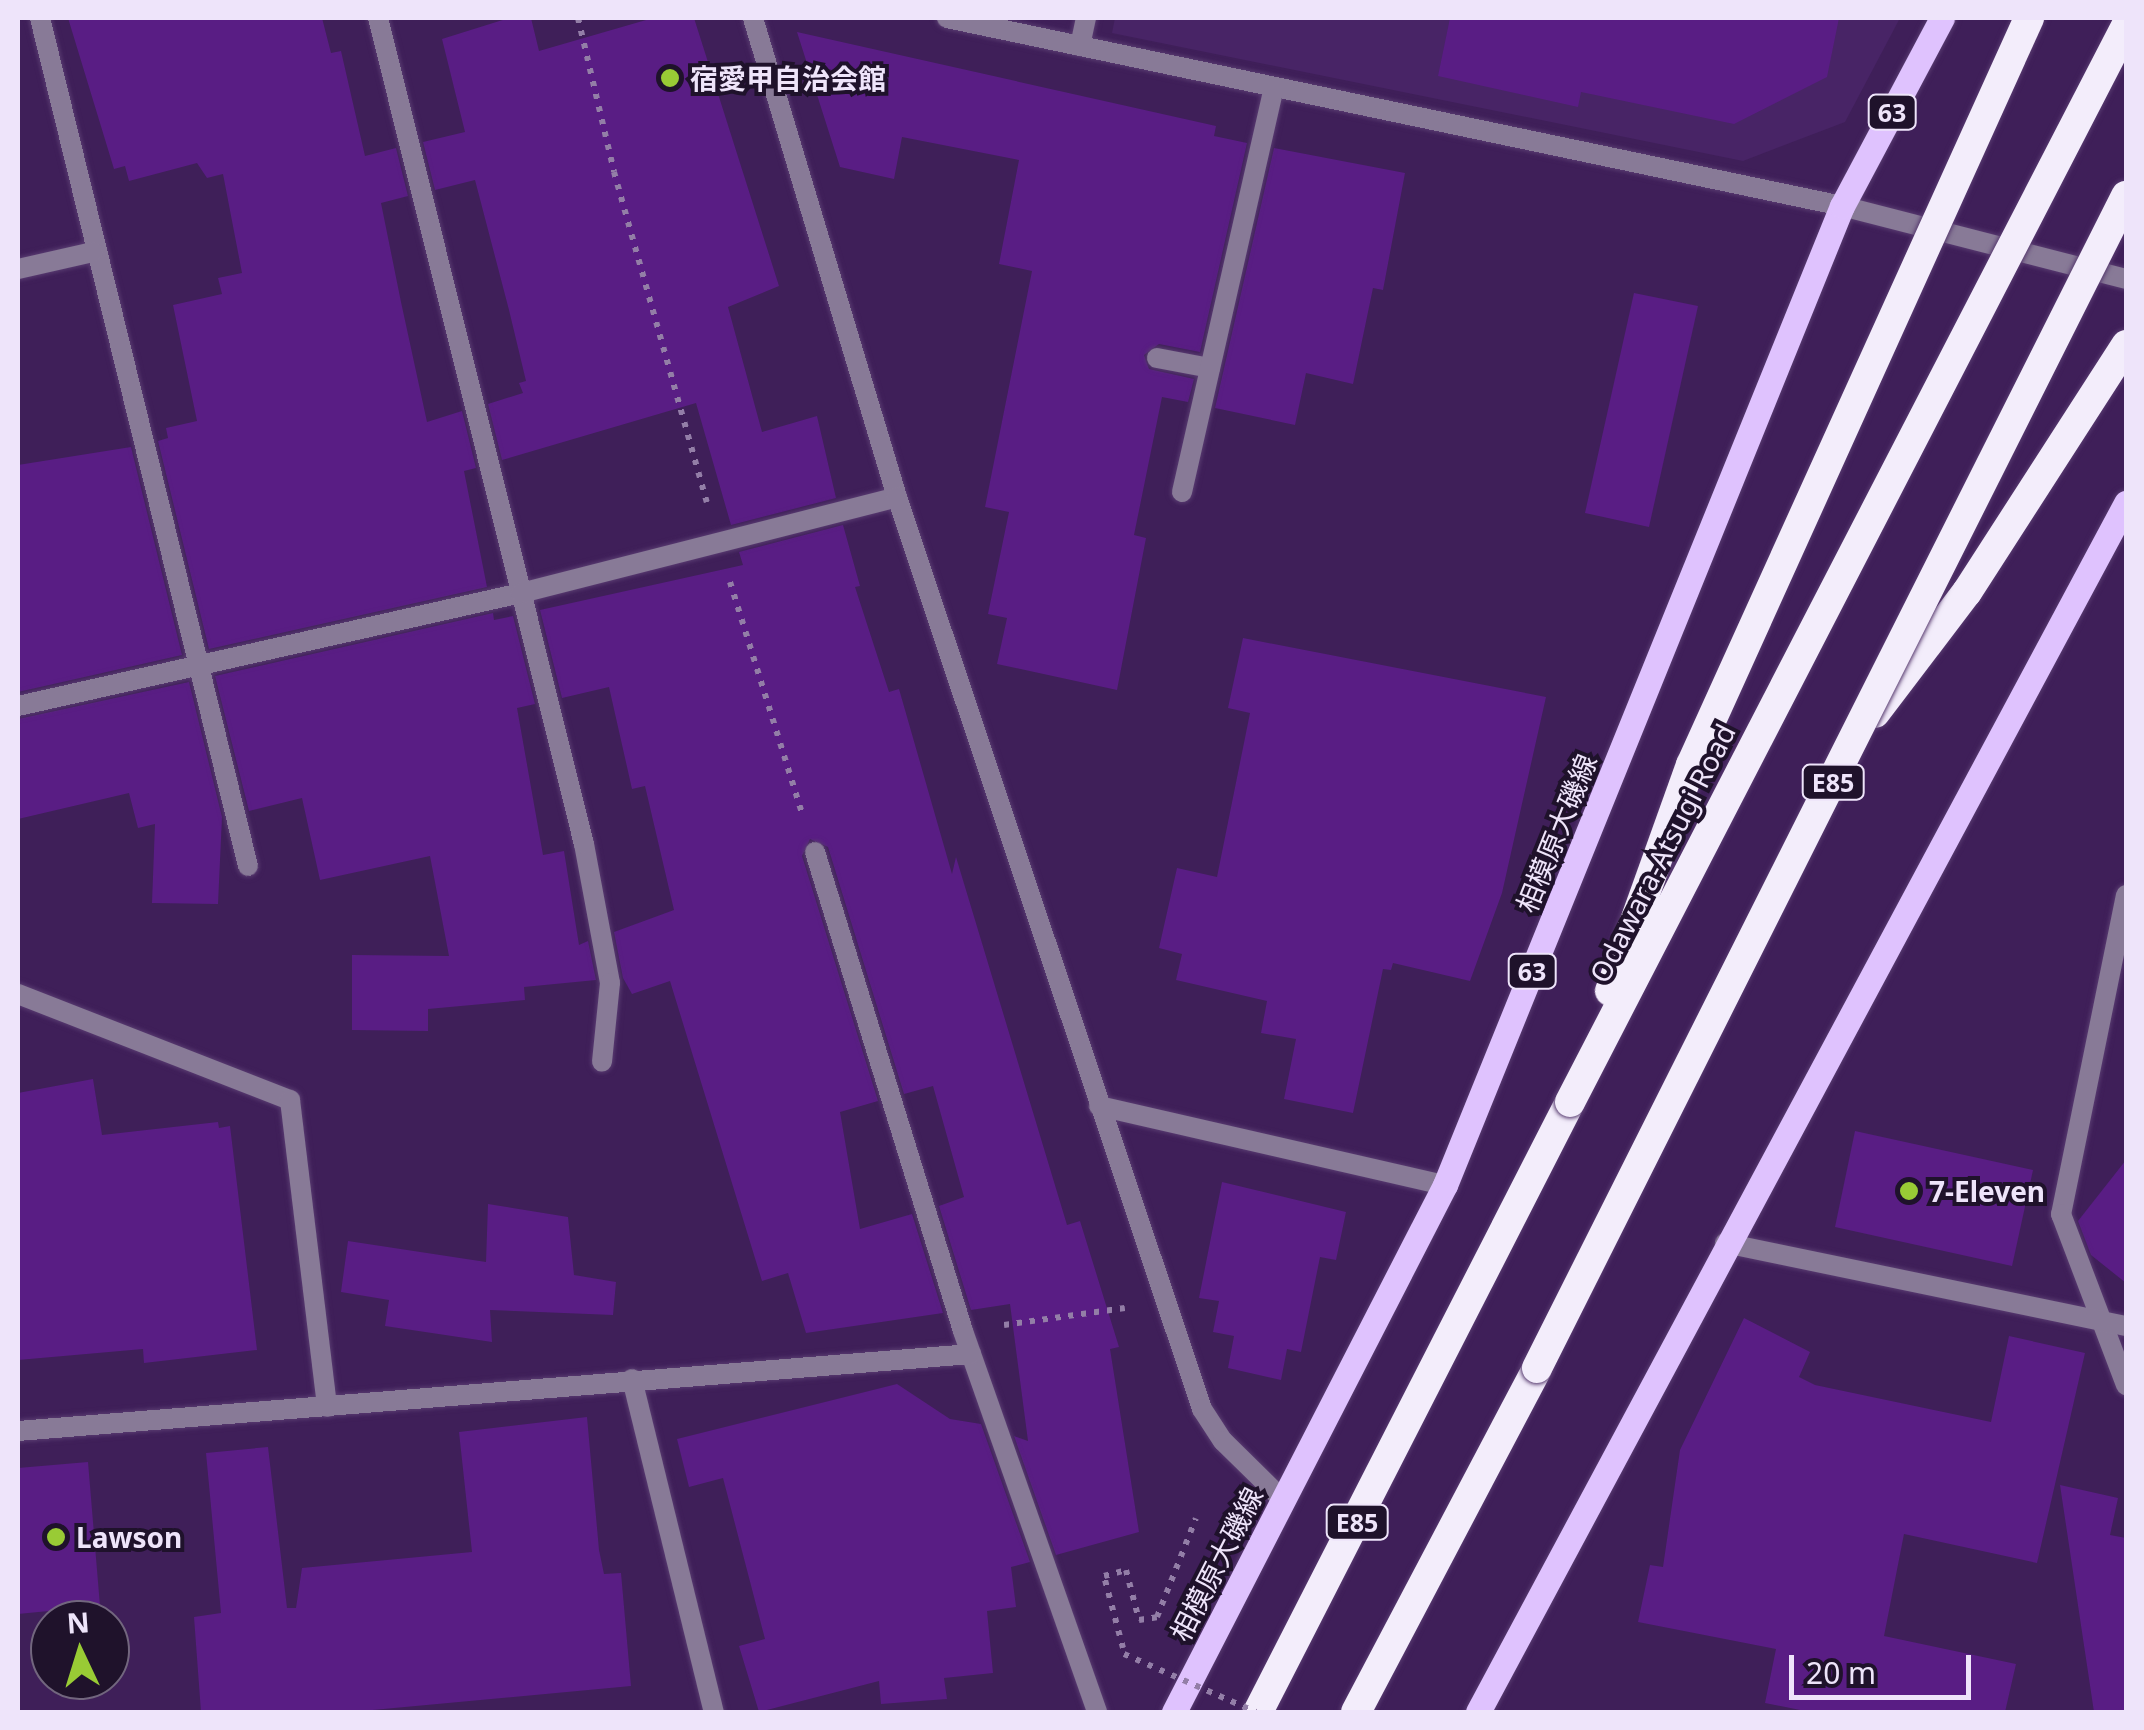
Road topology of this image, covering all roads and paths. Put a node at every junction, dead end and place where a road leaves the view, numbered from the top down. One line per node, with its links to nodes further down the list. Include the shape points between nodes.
1 (40, 18): 14 (street)
2 (378, 18): 24 (street)
3 (578, 18): 23 (path, via 614,172)
4 (753, 18): 21 (street)
5 (947, 18): 10 (street)
6 (1086, 18): 10 (street)
7 (1942, 18): 13 (main road, 相模原大磯線 / 63)
8 (2030, 18): 33 (highway, bridge, via 1691,765)
9 (2126, 26): 33 (highway, Odawara-Atsugi Road / E85, bridge)
10 (1080, 46): 11 (street)
11 (1274, 88): 13 (street); 19 (street)
12 (2126, 196): 27 (highway, E85, bridge)
13 (1842, 206): 16 (street); 35 (main road, 相模原大磯線 / 63)
14 (93, 252): 15 (street); 25 (street)
15 (18, 269)
16 (2126, 279)
17 (2126, 344): 27 (highway, bridge, via 1967,592)
18 (1157, 358): 19 (street)
19 (1210, 368): 20 (street)
20 (1182, 492)
21 (896, 498): 23 (street); 34 (street)
22 (2126, 503): 36 (main road)
23 (718, 540): 24 (street); 28 (path)
24 (521, 593): 25 (street); 32 (street, via 584,844 610,982)
25 (200, 666): 26 (street); 29 (street)
26 (18, 706)
27 (1854, 741): 52 (highway, E85, bridge)
28 (815, 852): 40 (street)
29 (248, 866)
30 (2126, 895): 38 (street, via 2061,1214)
31 (18, 994): 44 (street, via 290,1100)
32 (602, 1062)
33 (1570, 1102): 51 (highway, Odawara-Atsugi Road / E85)
34 (1098, 1106): 35 (street); 37 (street)
35 (1445, 1186): 46 (main road, 相模原大磯線 / 63)
36 (1725, 1242): 38 (street); 53 (main road)
37 (1168, 1302): 40 (path); 46 (street, via 1202,1409 1223,1441)
38 (2103, 1321): 39 (street); 43 (street)
39 (2126, 1326)
40 (963, 1331): 41 (street)
41 (971, 1354): 42 (street); 49 (street)
42 (632, 1378): 44 (street); 48 (street)
43 (2126, 1385)
44 (327, 1407): 45 (street)
45 (18, 1431)
46 (1283, 1500): 50 (main road, 相模原大磯線 / 63)
47 (1196, 1518): 51 (path, bridge, via 1158,1617 1138,1620 1126,1570 1104,1576 1124,1654)
48 (714, 1712)
49 (1097, 1712)
50 (1174, 1712)
51 (1257, 1712)
52 (1356, 1712)
53 (1478, 1712)

